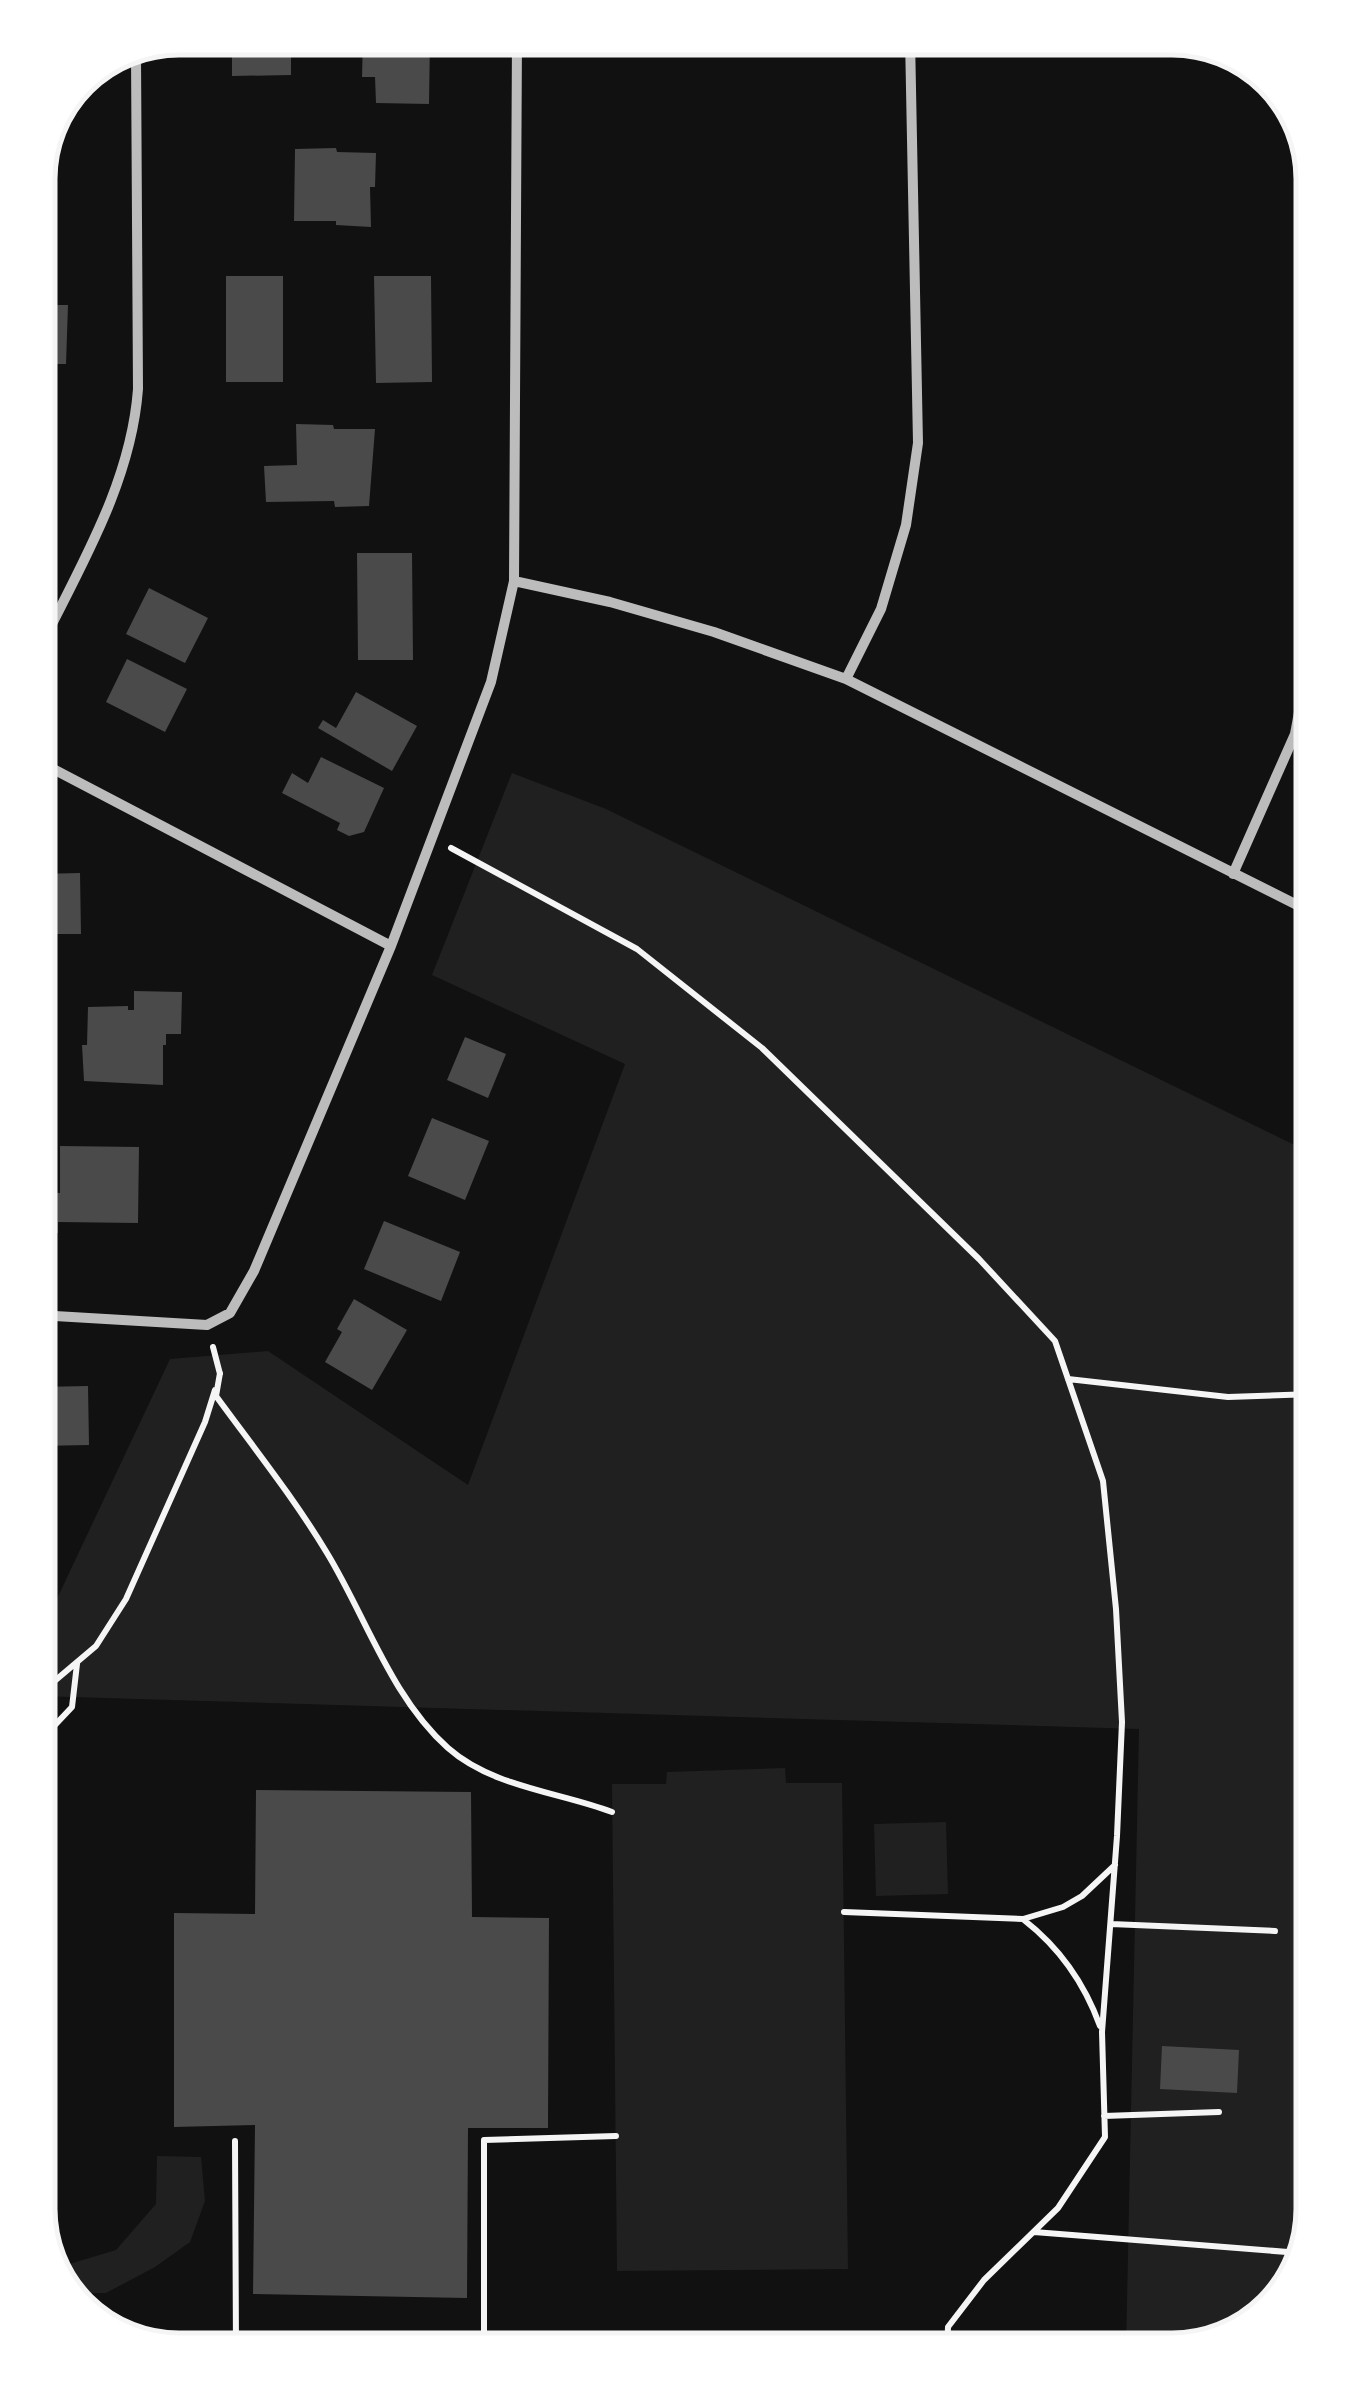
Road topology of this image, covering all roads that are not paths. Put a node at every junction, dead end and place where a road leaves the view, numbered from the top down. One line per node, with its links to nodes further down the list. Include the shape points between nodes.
1 (517, 55): 4 (street)
2 (910, 55): 6 (street, via 918,443 906,525 881,609)
3 (136, 63): 5 (street, via 135,431 106,514)
4 (514, 581): 6 (street, via 714,632); 11 (street, via 491,682)
5 (55, 618)
6 (846, 679): 9 (street)
7 (1296, 729): 9 (street)
8 (55, 770): 11 (street)
9 (1233, 874): 10 (street)
10 (1296, 904)
11 (391, 946): 12 (street, via 254,1271 230,1313 207,1325)
12 (55, 1316)

